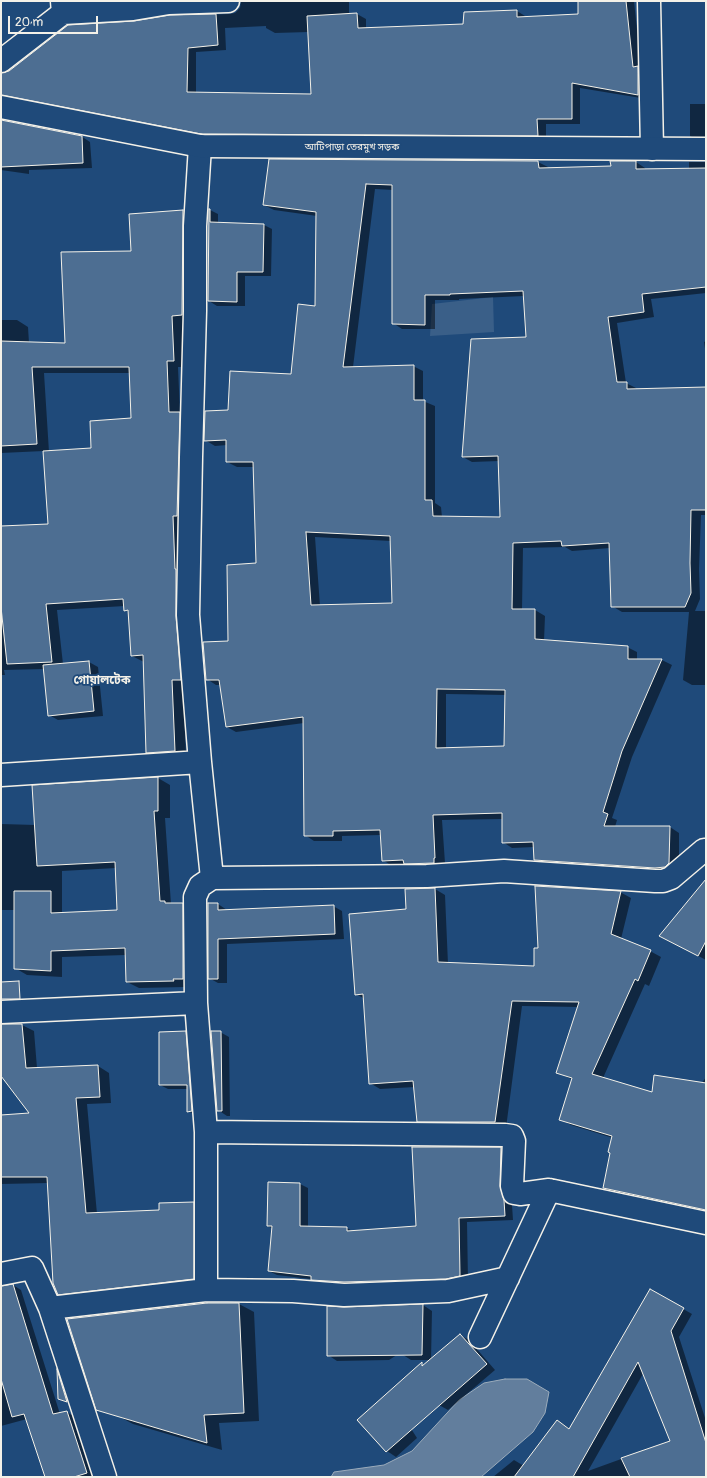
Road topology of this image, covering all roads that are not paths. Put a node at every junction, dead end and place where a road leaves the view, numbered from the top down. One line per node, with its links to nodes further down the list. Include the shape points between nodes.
1 (228, 1): 3 (street, via 169,3 133,9)
2 (649, 1): 7 (street)
3 (62, 7): 4 (street)
4 (1, 61)
5 (1, 107): 6 (street, আটিপাড়া তেরমুখ সড়ক)
6 (200, 146): 7 (street, আটিপাড়া তেরমুখ সড়ক); 9 (street, via 195,226 188,615)
7 (652, 149): 8 (street, আটিপাড়া তেরমুখ সড়ক)
8 (706, 149)
9 (200, 762): 10 (street); 12 (street)
10 (1, 775)
11 (705, 848): 12 (street, via 671,878 663,881 504,871 427,876)
12 (212, 878): 13 (street, via 200,886 195,897)
13 (196, 1003): 14 (street); 15 (street)
14 (1, 1012)
15 (206, 1132): 16 (street, via 512,1136 514,1193); 20 (street)
16 (549, 1190): 17 (street); 19 (street)
17 (706, 1223)
18 (1, 1274): 21 (street, via 32,1268)
19 (508, 1278): 20 (street, via 448,1291 396,1294 344,1295 293,1291); 22 (street)
20 (206, 1290): 21 (street)
21 (50, 1308): 23 (street)
22 (480, 1337)
23 (105, 1477)

